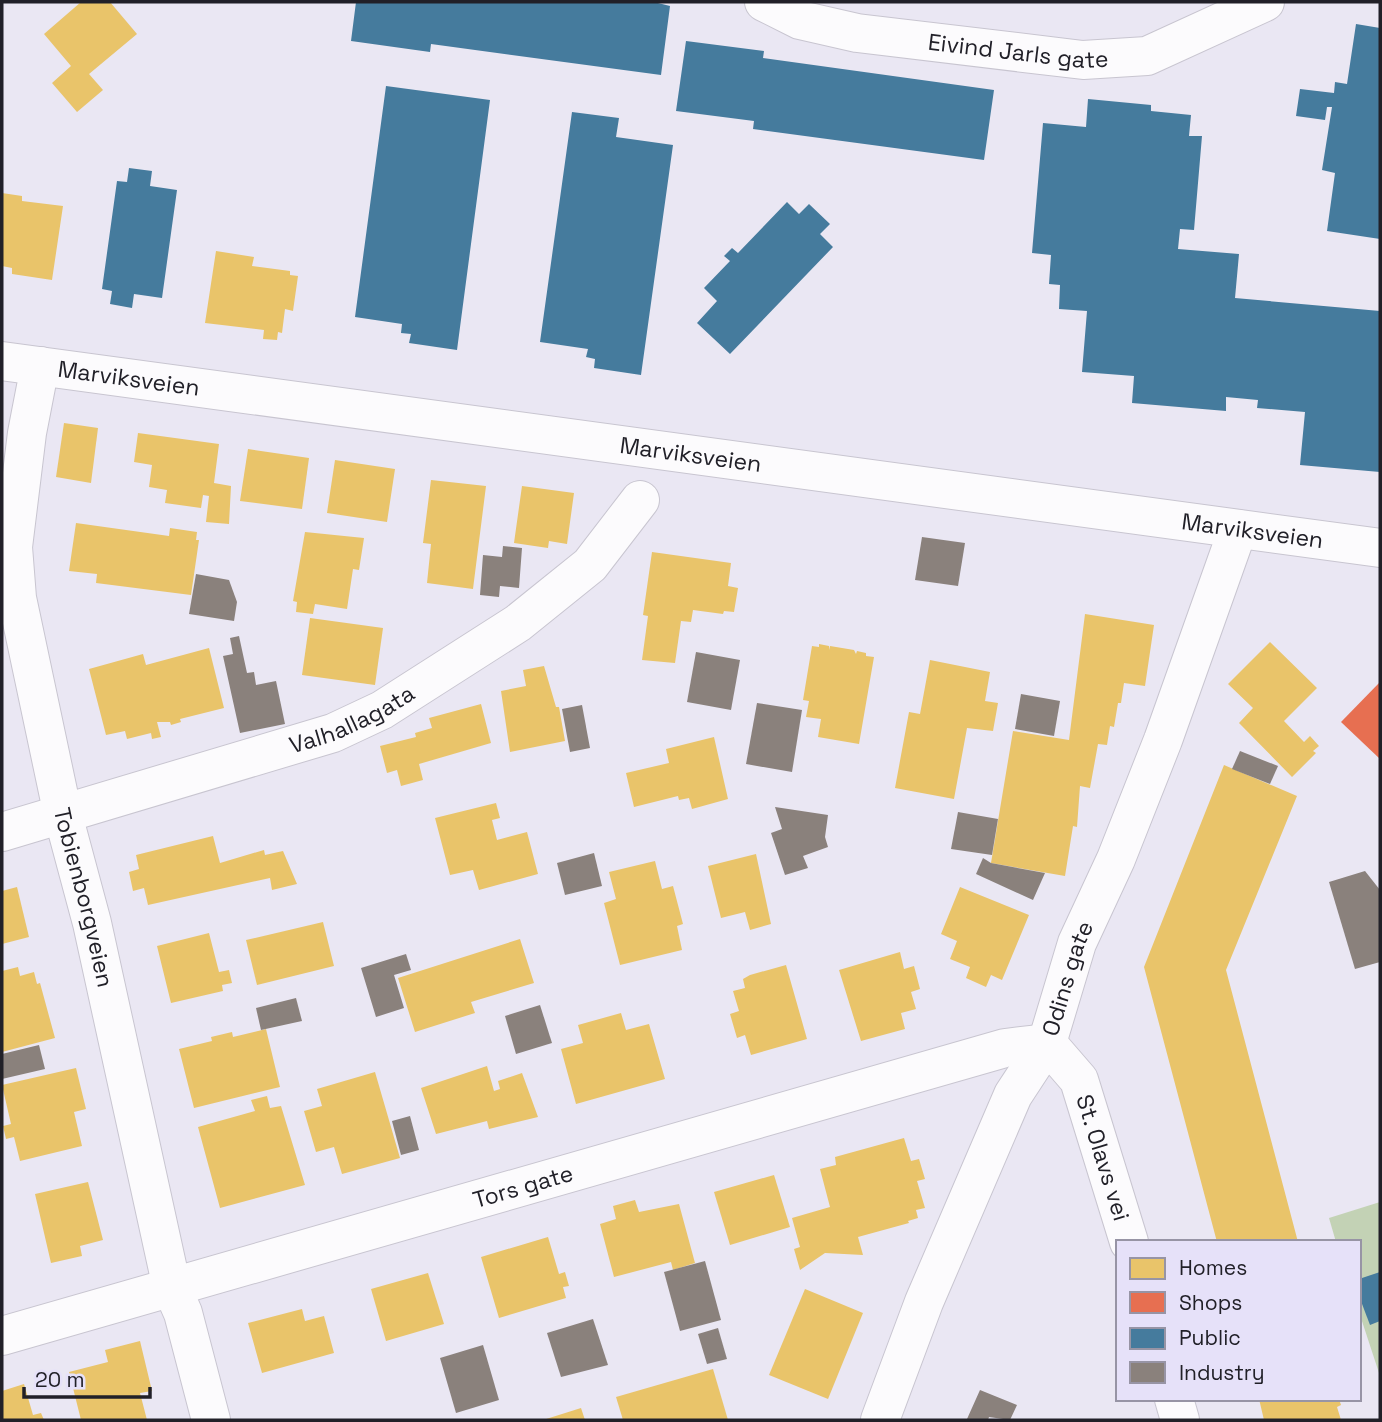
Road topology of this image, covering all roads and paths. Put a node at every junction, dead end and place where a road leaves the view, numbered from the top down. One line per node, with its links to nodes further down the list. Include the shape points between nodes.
1 (764, 2): 2 (street, Eivind Jarls gate, via 800,20 857,33 1083,60 1147,56)
2 (1265, 2)
3 (2, 361): 4 (street, Marviksveien)
4 (40, 366): 6 (street, Marviksveien); 8 (street, Tobienborgveien, via 13,547 18,598)
5 (640, 500): 8 (street, Valhallagata, via 590,565 517,624 382,710 334,733)
6 (1238, 529): 7 (street, Marviksveien); 10 (street, Odins gate, via 1163,740 1077,943)
7 (1380, 548)
8 (63, 815): 9 (street, Valhallagata); 12 (street, Tobienborgveien, via 92,923)
9 (2, 832)
10 (1047, 1043): 11 (street, St. Olavs vei, via 1079,1080); 12 (street, Tors gate, via 1005,1048); 16 (street, Odins gate, via 1013,1095 924,1302)
11 (1128, 1240)
12 (172, 1288): 13 (street, Tors gate); 15 (street, Tobienborgveien)
13 (2, 1336)
14 (1175, 1401): 17 (street)
15 (211, 1420)
16 (880, 1420)
17 (1180, 1420)

